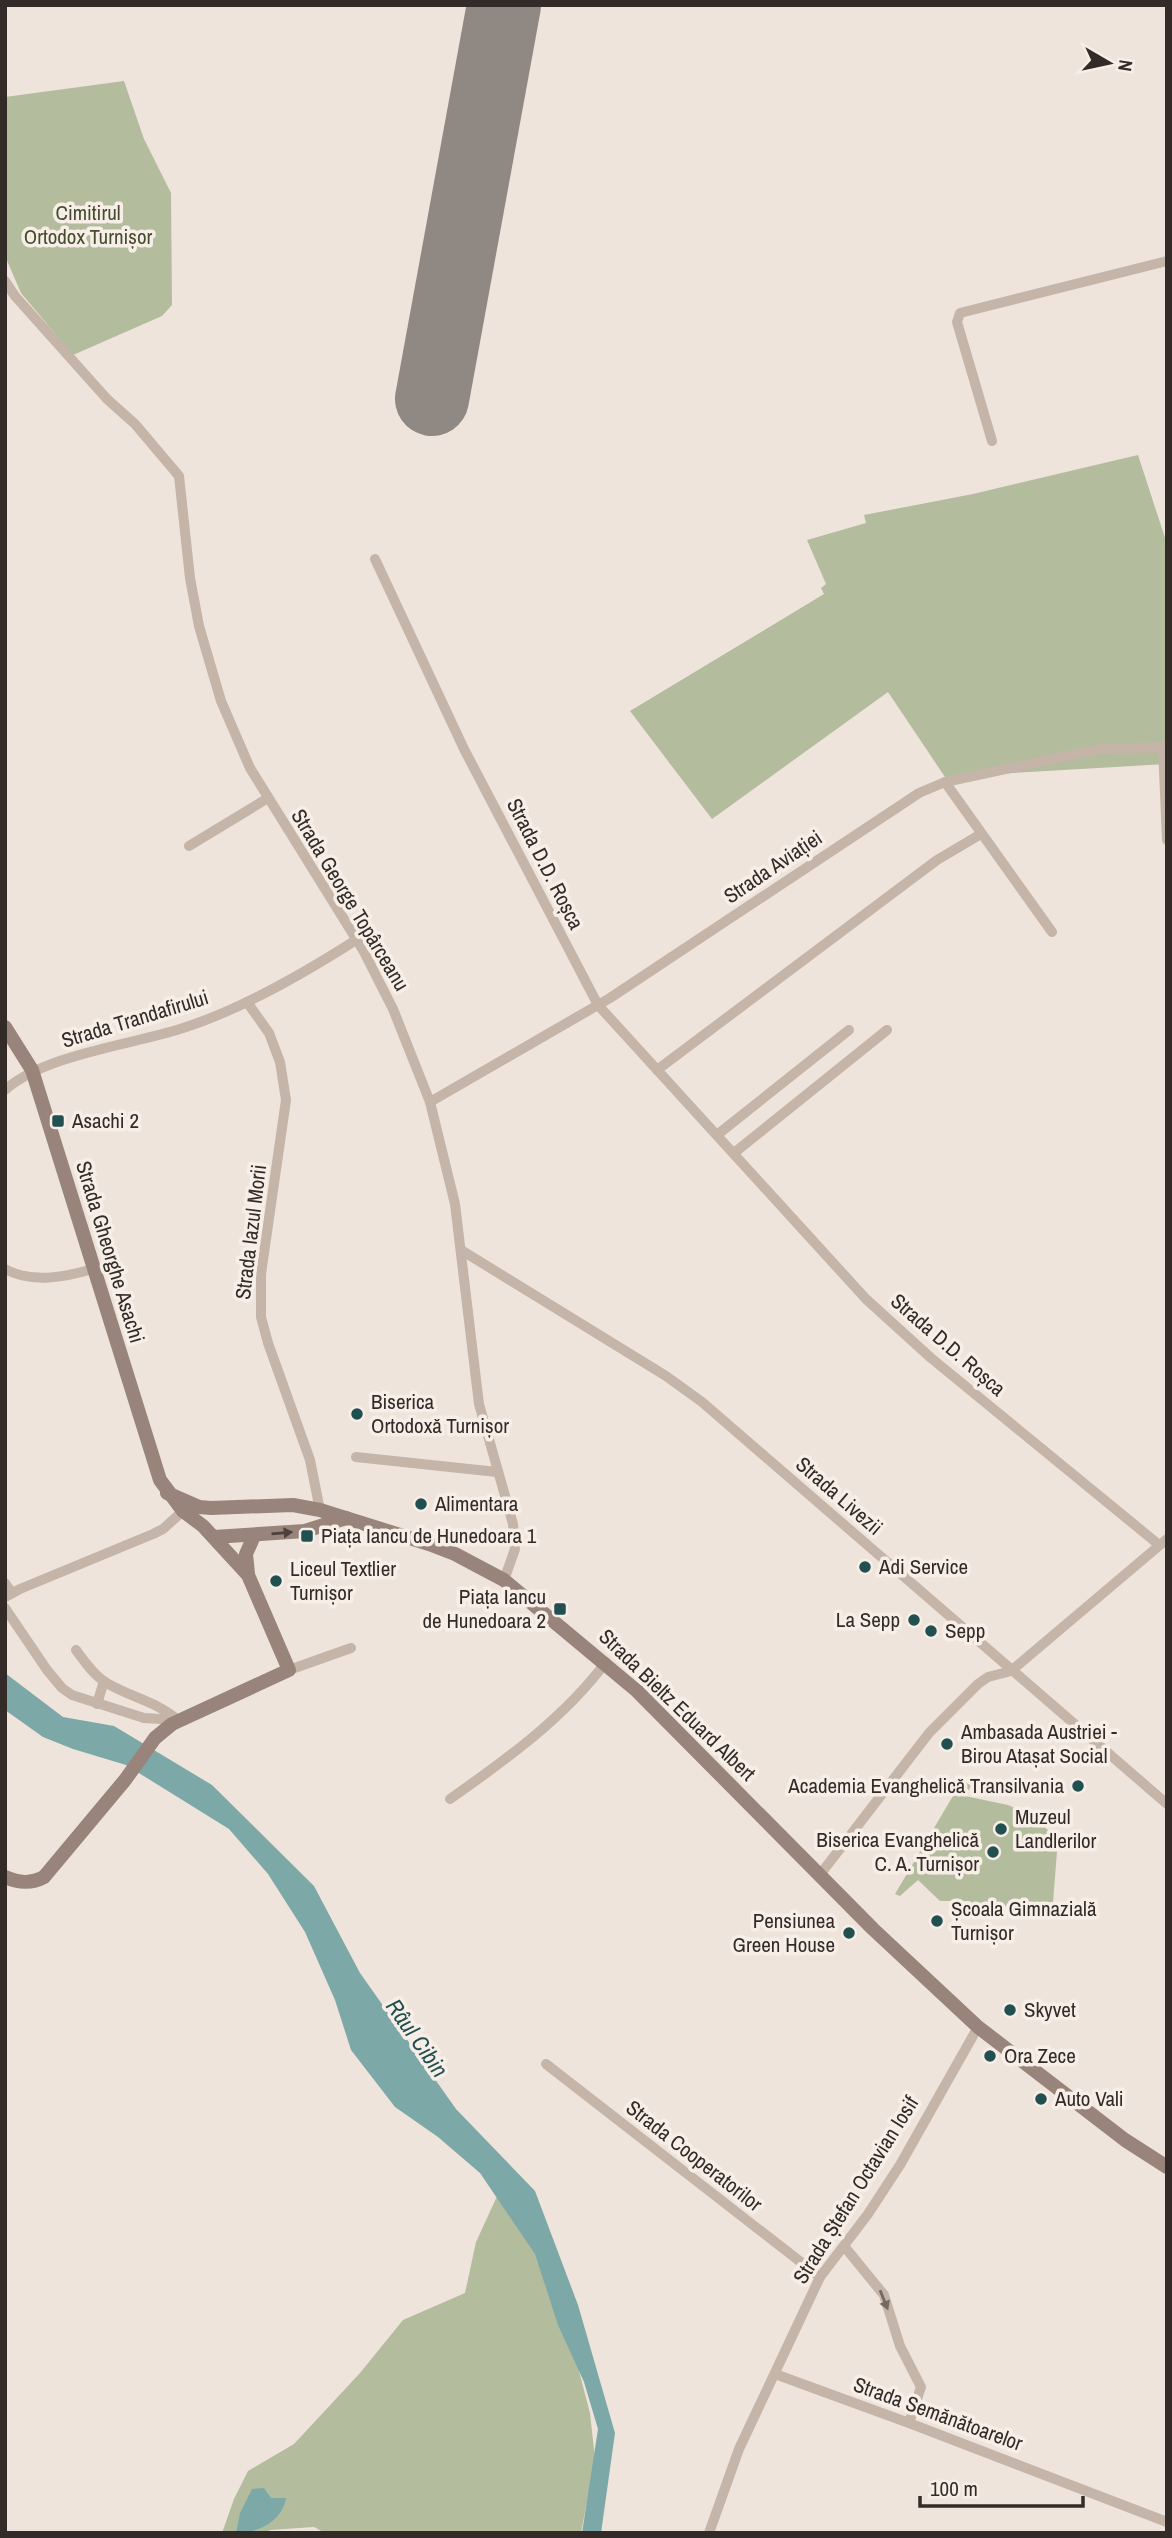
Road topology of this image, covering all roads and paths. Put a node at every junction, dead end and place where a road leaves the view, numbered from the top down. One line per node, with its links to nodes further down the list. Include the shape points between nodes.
1 (1167, 261): 3 (street, via 960,313 957,322)
2 (5, 281): 7 (street, Strada George Topârceanu, via 179,476 190,578 209,663 234,733)
3 (992, 441)
4 (374, 559): 14 (street, Strada D.D. Roșca, via 464,749)
5 (1165, 747): 6 (street, Strada Aviației, via 1100,749); 9 (street)
6 (945, 782): 8 (street); 14 (street, Strada Aviației, via 919,793)
7 (268, 798): 10 (street); 12 (street, Strada George Topârceanu)
8 (981, 834): 11 (street); 19 (street, via 937,860)
9 (1167, 840)
10 (189, 846)
11 (1052, 932)
12 (356, 940): 13 (street, Strada Trandafirului); 21 (street, Strada George Topârceanu, via 393,1009)
13 (247, 1002): 18 (street, Strada Trandafirului, via 182,1029); 30 (street, Strada Iazul Morii, via 269,1033 280,1062 286,1100 261,1274 261,1317 310,1460)
14 (598, 1005): 19 (street, Strada D.D. Roșca); 21 (street, Strada Aviației)
15 (5, 1027): 18 (street, Strada Gheorghe Asachi)
16 (849, 1030): 22 (street)
17 (887, 1030): 23 (street)
18 (32, 1070): 20 (street); 26 (street, Strada Gheorghe Asachi)
19 (657, 1070): 22 (street, Strada D.D. Roșca)
20 (5, 1090)
21 (429, 1102): 24 (street, Strada George Topârceanu, via 455,1204)
22 (717, 1135): 23 (street, Strada D.D. Roșca)
23 (734, 1153): 35 (street, Strada D.D. Roșca, via 866,1299 931,1358)
24 (461, 1250): 28 (street, Strada George Topârceanu, via 479,1404); 45 (street, Strada Livezii, via 702,1402)
25 (5, 1269): 26 (street, via 52,1278)
26 (93, 1269): 29 (street, Strada Gheorghe Asachi, via 154,1465)
27 (356, 1457): 28 (street)
28 (497, 1472): 37 (street, Strada George Topârceanu, via 515,1540)
29 (167, 1493): 30 (street, Strada Bieltz Eduard Albert, via 199,1507 293,1505); 31 (street, Strada Gheorghe Asachi)
30 (320, 1510): 32 (street, Strada Bieltz Eduard Albert)
31 (183, 1511): 34 (street, Strada Gheorghe Asachi); 39 (street, via 153,1534)
32 (347, 1518): 33 (street, one-way to 32, via 305,1531); 37 (street, Strada Bieltz Eduard Albert, via 429,1544)
33 (254, 1536): 34 (street); 36 (street, via 246,1554)
34 (214, 1537): 36 (street, Strada Gheorghe Asachi)
35 (1163, 1541): 45 (street)
36 (248, 1575): 44 (street)
37 (504, 1580): 43 (street, Strada Bieltz Eduard Albert)
38 (5, 1583): 39 (street)
39 (8, 1595)
40 (5, 1608): 47 (street, via 62,1688)
41 (351, 1648): 44 (street)
42 (76, 1650): 46 (street)
43 (606, 1662): 49 (street, via 550,1723); 51 (street, Strada Bieltz Eduard Albert)
44 (289, 1670): 48 (street)
45 (1011, 1671): 50 (street, Strada Livezii); 51 (street, via 978,1684 929,1733)
46 (104, 1681): 47 (street); 48 (street, via 156,1704)
47 (97, 1704): 48 (street, via 153,1720)
48 (178, 1720): 52 (street, via 155,1738 44,1877 35,1882)
49 (450, 1799)
50 (1167, 1804)
51 (819, 1876): 53 (street, Strada Bieltz Eduard Albert)
52 (5, 1877)
53 (978, 2027): 55 (street, Strada Bieltz Eduard Albert); 56 (street, Strada Ștefan Octavian Iosif, via 900,2165)
54 (546, 2064): 57 (street, Strada Cooperatorilor)
55 (1167, 2168)
56 (844, 2246): 57 (street, Strada Ștefan Octavian Iosif); 59 (street, one-way to 59, via 884,2295 900,2346 922,2386)
57 (820, 2277): 58 (street, Strada Ștefan Octavian Iosif)
58 (775, 2375): 59 (street, Strada Semănătoarelor); 61 (street, Strada Ștefan Octavian Iosif, via 739,2449)
59 (909, 2423): 60 (street, Strada Semănătoarelor)
60 (1167, 2522)
61 (709, 2533)

